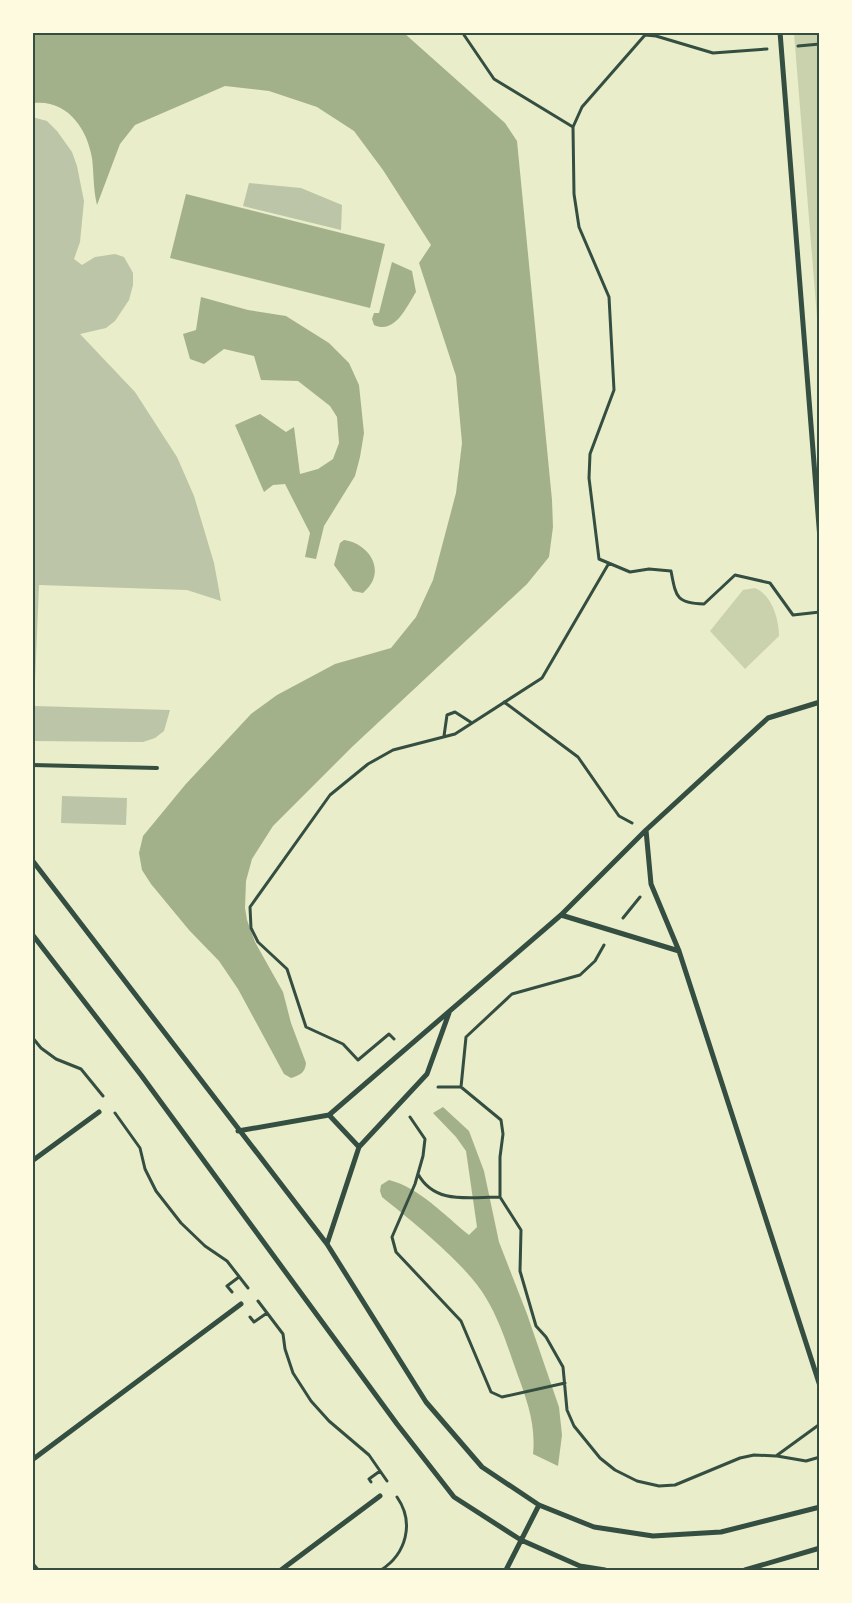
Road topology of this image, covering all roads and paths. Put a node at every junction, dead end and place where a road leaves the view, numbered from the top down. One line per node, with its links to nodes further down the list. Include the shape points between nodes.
1 (462, 32): 5 (path, via 494,79)
2 (780, 32): 4 (street)
3 (820, 44): 4 (path)
4 (781, 48): 5 (path, via 713,53 644,35 582,107); 6 (street)
5 (573, 127): 7 (path, via 578,227 609,297 614,390 590,454 589,478 599,559)
6 (820, 539)
7 (609, 563): 8 (path, via 630,572 649,569 671,571 675,594 687,603 704,604 736,575 770,583 793,615); 9 (path, via 542,678)
8 (820, 612)
9 (504, 702): 11 (path); 15 (path, via 578,757 619,816)
10 (820, 702): 15 (street, via 768,718)
11 (472, 723): 12 (path); 12 (path, via 455,712 447,716)
12 (444, 736): 23 (path, via 393,750 368,764 330,796 250,907 251,928 258,942 287,969 306,1027 343,1044 358,1060 389,1034)
13 (32, 765): 14 (lane)
14 (157, 768)
15 (646, 830): 17 (street); 18 (street)
16 (32, 860): 31 (street)
17 (651, 884): 19 (path); 21 (street)
18 (561, 915): 19 (street); 22 (street)
19 (612, 931): 21 (street); 26 (path, via 595,961 580,975 512,994 466,1037)
20 (32, 934): 47 (street, via 141,1075 454,1497)
21 (678, 951): 39 (street)
22 (450, 1013): 23 (street); 24 (street)
23 (405, 1051): 30 (street)
24 (427, 1074): 25 (path); 32 (street)
25 (439, 1087): 26 (path); 27 (path)
26 (460, 1087): 35 (path, via 501,1120)
27 (432, 1093)
28 (414, 1110): 34 (path, via 408,1115 425,1139)
29 (99, 1112): 33 (street)
30 (329, 1115): 31 (street); 32 (street)
31 (238, 1131): 36 (street)
32 (359, 1147): 36 (street)
33 (32, 1162)
34 (418, 1173): 35 (path, via 434,1194); 38 (path, via 392,1237 396,1252 461,1321 491,1392 502,1397)
35 (500, 1198): 38 (path, via 521,1230 520,1271 536,1326 563,1367)
36 (326, 1244): 45 (street, via 426,1402 482,1467)
37 (241, 1304): 43 (street)
38 (565, 1383): 41 (path, via 566,1410 574,1426 600,1458 636,1481 659,1486 674,1485 740,1458)
39 (820, 1386)
40 (820, 1424): 41 (path)
41 (776, 1456): 42 (path, via 806,1461)
42 (820, 1457)
43 (32, 1460)
44 (380, 1496): 51 (street)
45 (540, 1505): 46 (street, via 594,1527 653,1536 721,1532); 47 (street)
46 (820, 1507)
47 (521, 1540): 52 (street); 53 (street, via 580,1566)
48 (820, 1548): 54 (street)
49 (32, 1564): 50 (street)
50 (37, 1570)
51 (281, 1570)
52 (506, 1570)
53 (604, 1570)
54 (745, 1570)

